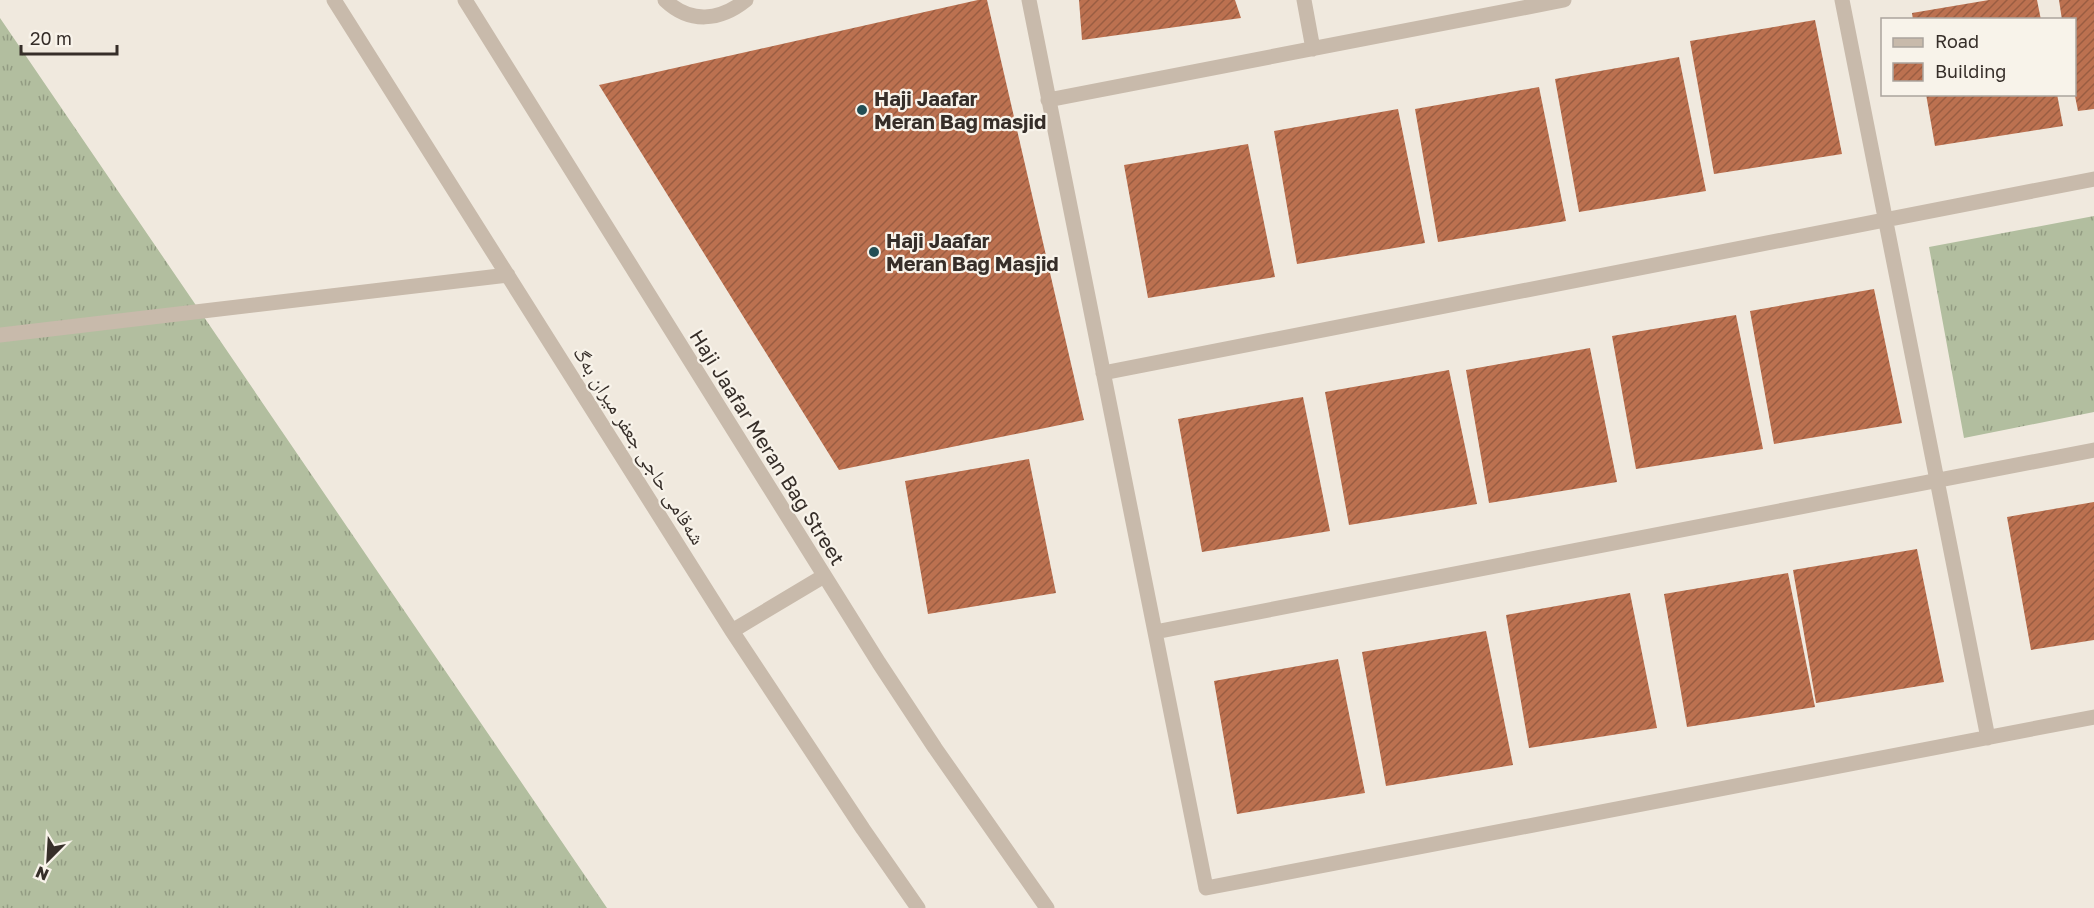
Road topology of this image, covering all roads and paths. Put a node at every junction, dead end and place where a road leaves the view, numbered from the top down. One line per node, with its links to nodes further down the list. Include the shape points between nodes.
1 (334, 0): 13 (street, شەقامی حاجی جعفر میران بەگ)
2 (465, 0): 18 (street, Haji Jaafar Meran Bag Street)
3 (665, 0): 4 (street, via 674,9 692,16 713,17 732,11)
4 (746, 0)
5 (1029, 0): 10 (street)
6 (1304, 0): 9 (street)
7 (1564, 0): 9 (street)
8 (1842, 0): 12 (street)
9 (1313, 49): 10 (street)
10 (1048, 100): 15 (street)
11 (2094, 179): 12 (street)
12 (1885, 219): 15 (street); 17 (street)
13 (507, 275): 14 (street); 19 (street, شەقامی حاجی جعفر میران بەگ)
14 (0, 335)
15 (1103, 373): 20 (street)
16 (2094, 450): 17 (street)
17 (1937, 481): 20 (street); 22 (street)
18 (824, 576): 19 (street); 24 (street, Haji Jaafar Meran Bag Street, via 935,748)
19 (732, 631): 23 (street, شەقامی حاجی جعفر میران بەگ)
20 (1155, 632): 22 (street, via 1206,888)
21 (2094, 717): 22 (street)
22 (1988, 738)
23 (918, 908)
24 (1047, 908)

